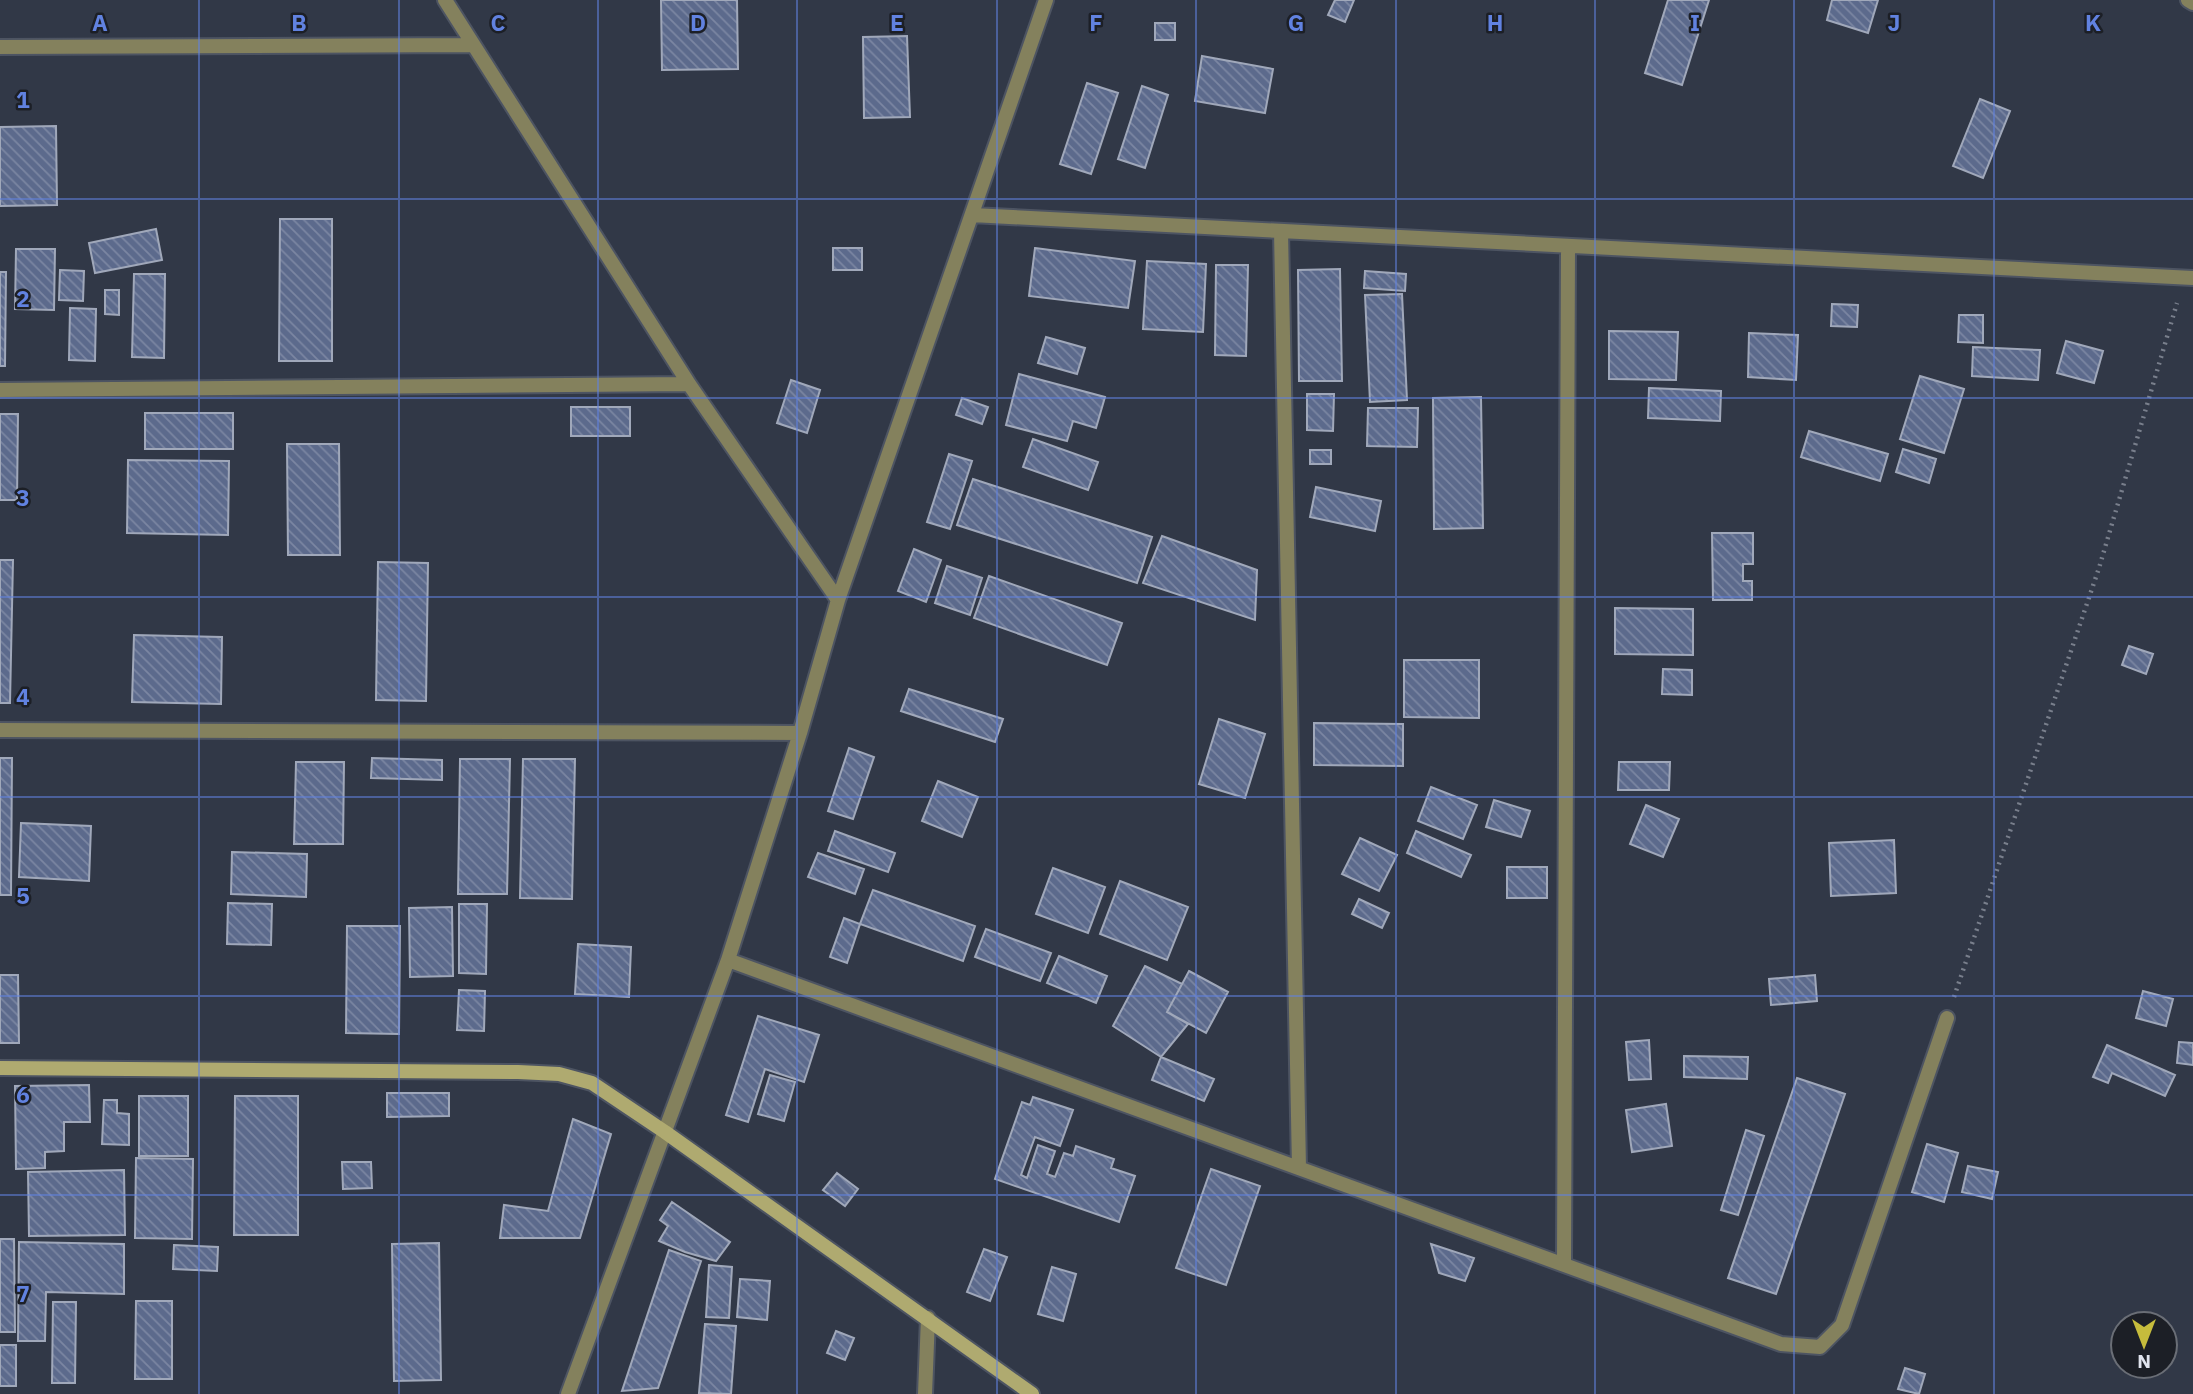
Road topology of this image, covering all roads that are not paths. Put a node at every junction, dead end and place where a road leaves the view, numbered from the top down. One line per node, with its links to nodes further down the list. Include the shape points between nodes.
1 (444, 0): 5 (street)
2 (1046, 0): 7 (street)
3 (2188, 0): 4 (street)
4 (2193, 3)
5 (472, 45): 6 (street); 11 (street)
6 (0, 47)
7 (971, 215): 8 (street); 13 (street)
8 (1281, 231): 9 (street); 20 (street)
9 (1568, 247): 10 (street); 21 (street)
10 (2188, 278)
11 (689, 384): 12 (street); 13 (street)
12 (0, 390)
13 (838, 600): 15 (street)
14 (0, 730): 15 (street)
15 (800, 733): 16 (street)
16 (728, 960): 19 (street); 20 (street)
17 (1947, 1018): 21 (street, via 1842,1325 1820,1347 1781,1344)
18 (0, 1068): 19 (main road, via 559,1074 592,1083)
19 (665, 1132): 22 (main road); 23 (street)
20 (1299, 1168): 21 (street)
21 (1564, 1264)
22 (928, 1318): 24 (street); 25 (main road)
23 (568, 1394)
24 (925, 1394)
25 (1032, 1394)

